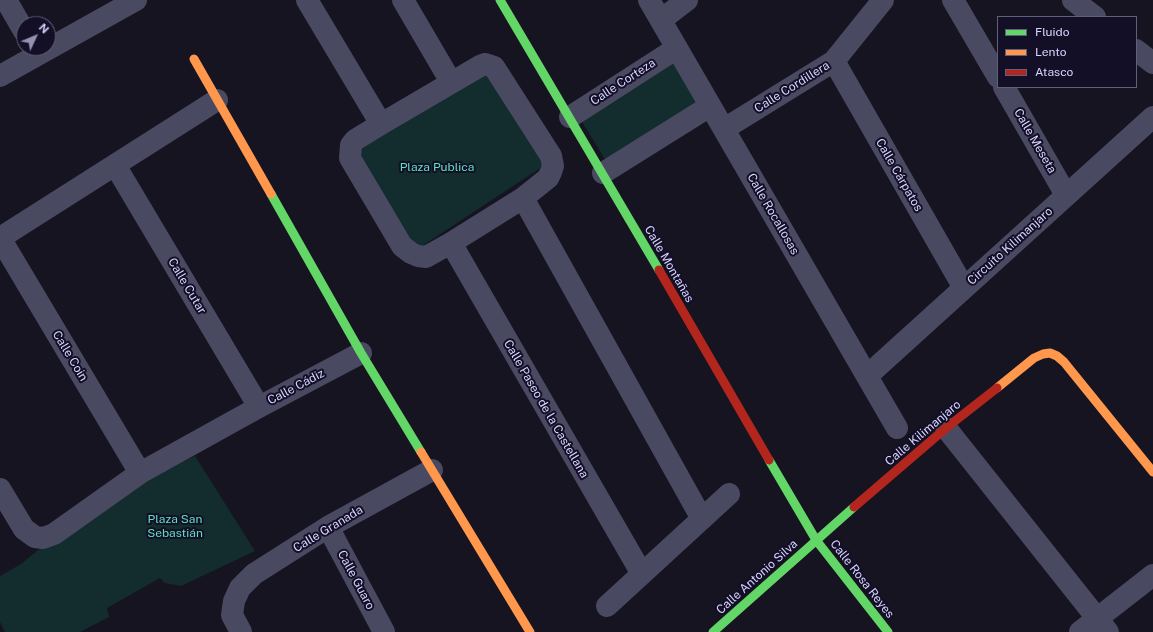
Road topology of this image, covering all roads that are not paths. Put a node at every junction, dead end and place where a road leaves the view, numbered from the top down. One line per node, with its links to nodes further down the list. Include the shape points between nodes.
1 (6, 0): 12 (street)
2 (136, 0): 14 (street)
3 (307, 0): 29 (street)
4 (403, 0): 23 (street)
5 (500, 0): 27 (street, Calle Montañas)
6 (649, 0): 13 (street, Calle Rocallosas)
7 (687, 0): 13 (street)
8 (883, 0): 19 (street, Calle Cordillera)
9 (953, 0): 22 (street)
10 (1073, 0): 11 (street)
11 (1094, 16)
12 (16, 17)
13 (661, 20): 15 (street, Calle Rocallosas)
14 (56, 41)
15 (677, 48): 26 (street, Calle Rocallosas); 27 (street, Calle Corteza)
16 (1137, 51): 20 (street)
17 (29, 56): 21 (street)
18 (194, 59): 25 (street)
19 (834, 61): 30 (street, Calle Cordillera); 37 (street, Calle Cárpatos)
20 (1153, 63)
21 (0, 76)
22 (997, 76)
23 (451, 82): 29 (street); 34 (street, via 485,64 494,67 551,156 553,166 548,178)
24 (1005, 88): 33 (street, Calle Meseta)
25 (217, 100): 31 (street); 38 (street)
26 (710, 106): 30 (street, Calle Rocallosas); 32 (street)
27 (570, 117): 32 (street, Calle Montañas)
28 (1153, 117): 33 (street, Circuito Kilimanjaro)
29 (381, 124): 36 (street, via 355,140 351,145 350,158 402,246 426,258)
30 (724, 129): 39 (street, Calle Rocallosas)
31 (115, 165): 35 (street); 40 (street, Calle Cutar)
32 (603, 173): 50 (street, Calle Montañas)
33 (1066, 195): 37 (street, Circuito Kilimanjaro)
34 (523, 198): 36 (street); 48 (street)
35 (0, 238): 45 (street, Calle Coin)
36 (451, 243): 51 (street, Calle Paseo de la Castellana)
37 (964, 288): 39 (street, Circuito Kilimanjaro)
38 (361, 353): 40 (street, Calle Cádiz); 43 (street)
39 (867, 376): 41 (street, Calle Rocallosas)
40 (259, 407): 45 (street, Calle Cádiz)
41 (897, 428)
42 (946, 428): 44 (street, Calle Kilimanjaro, via 1034,358 1050,353 1064,362); 50 (street, Calle Kilimanjaro); 54 (street)
43 (432, 470): 49 (street, Calle Granada); 57 (street)
44 (1153, 472)
45 (140, 474): 46 (street, Calle Cádiz, via 54,534 43,538 35,537 24,529)
46 (0, 489)
47 (729, 494): 48 (street)
48 (702, 519): 51 (street)
49 (328, 527): 55 (street, Calle Granada, via 254,574 240,588 234,600 232,615); 56 (street, Calle Guaro)
50 (816, 540): 58 (street, Calle Antonio Silva); 59 (street, Calle Rosa Reyes)
51 (642, 574): 53 (street)
52 (1153, 575): 54 (street)
53 (607, 606)
54 (1103, 625): 60 (street)
55 (241, 632)
56 (384, 632)
57 (530, 632)
58 (713, 632)
59 (888, 632)
60 (1080, 632)

